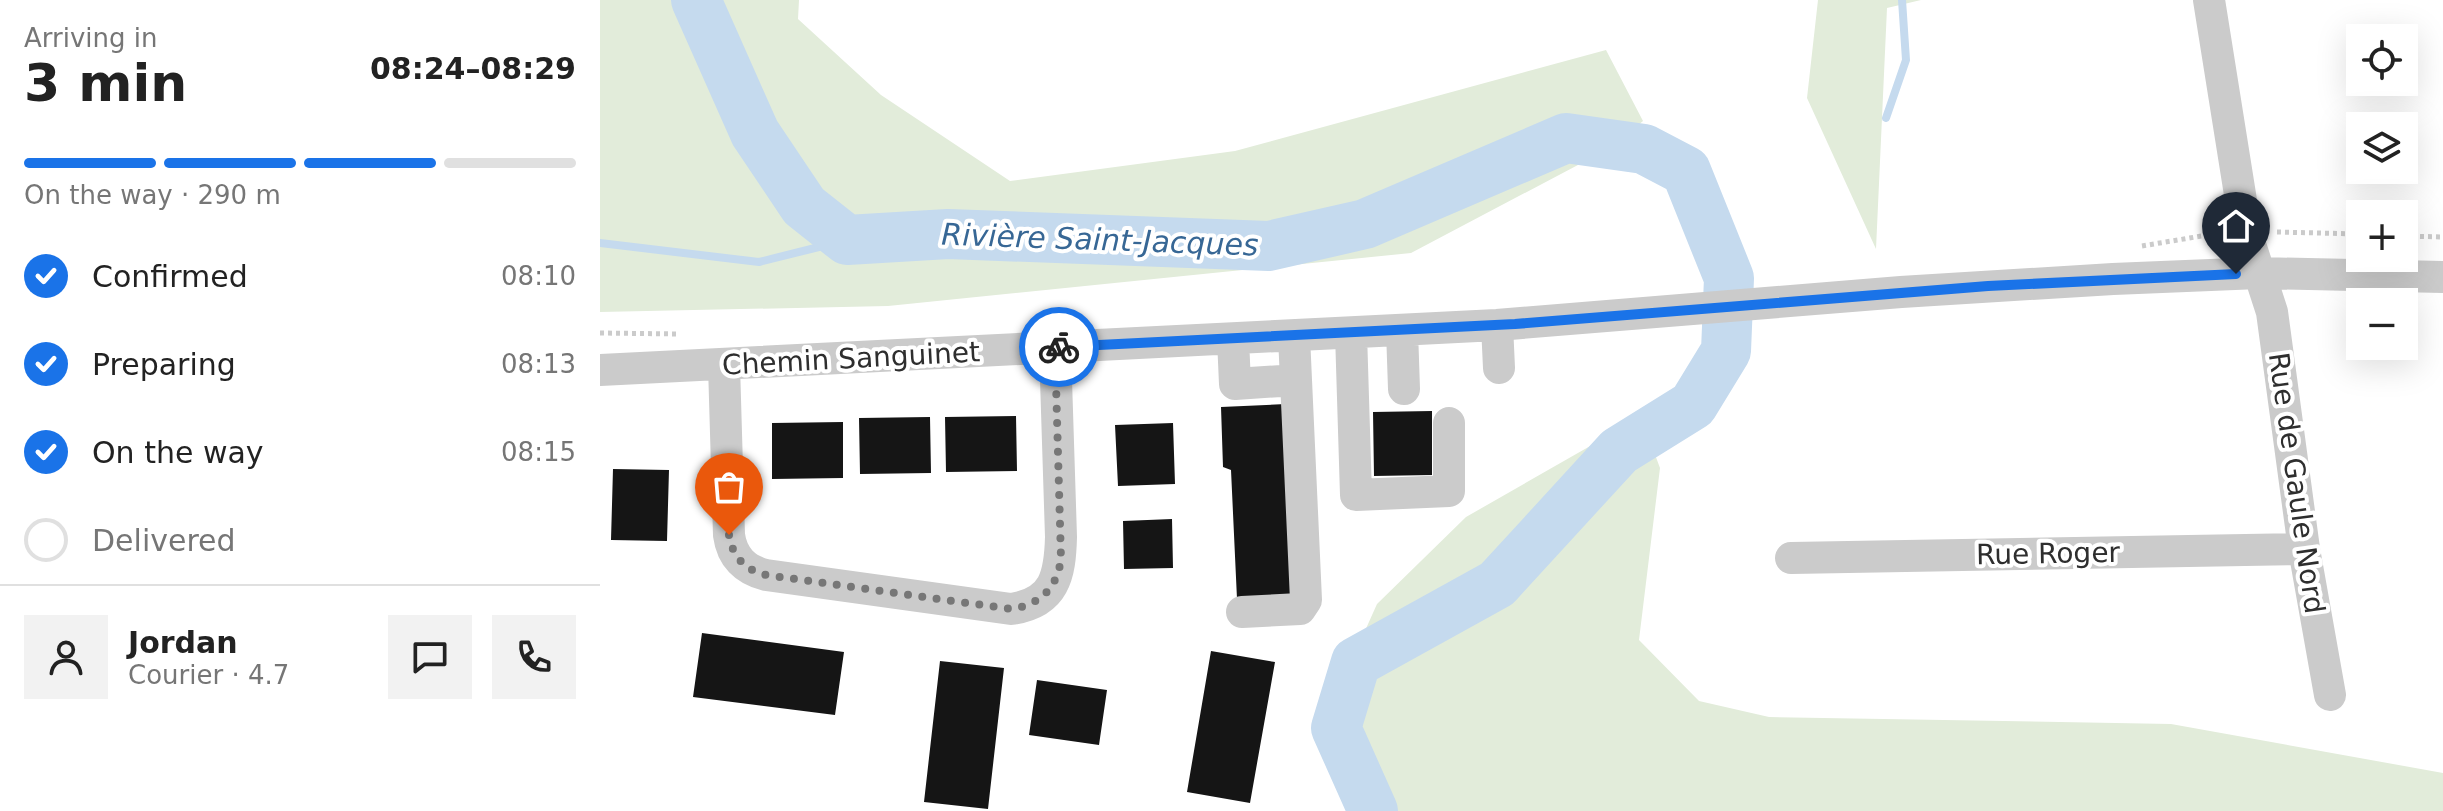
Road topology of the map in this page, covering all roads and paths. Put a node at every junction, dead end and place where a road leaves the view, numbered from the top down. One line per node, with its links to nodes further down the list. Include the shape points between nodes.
1 (2209, 0): 6 (street, Rue de Gaule Nord, via 2246,232)
2 (2263, 232): 3 (path)
3 (2346, 234)
4 (2418, 236): 5 (path)
5 (2443, 237)
6 (2259, 273): 7 (street, Chemin Sanguinet); 8 (street, Chemin Sanguinet, via 1988,286); 20 (street, Rue de Gaule Nord, via 2276,332)
7 (2443, 277)
8 (1497, 325): 9 (street, Chemin Sanguinet); 15 (street)
9 (1402, 330): 10 (street, Chemin Sanguinet); 18 (street)
10 (1351, 333): 11 (street, Chemin Sanguinet); 19 (street, via 1356,495 1449,491)
11 (1294, 336): 12 (street, Chemin Sanguinet); 17 (street)
12 (1233, 339): 13 (street, Chemin Sanguinet); 17 (street, via 1235,384)
13 (1055, 348): 14 (street, Chemin Sanguinet); 14 (street, via 1060,567 1043,596 1011,609 766,575 743,565 729,535)
14 (724, 365): 16 (street, Chemin Sanguinet)
15 (1499, 368)
16 (600, 370)
17 (1296, 380): 22 (street, via 1305,604 1294,610)
18 (1404, 389)
19 (1449, 423)
20 (2304, 549): 21 (street, Rue Roger); 23 (street, Rue de Gaule Nord)
21 (1791, 558)
22 (1242, 612)
23 (2330, 695)

